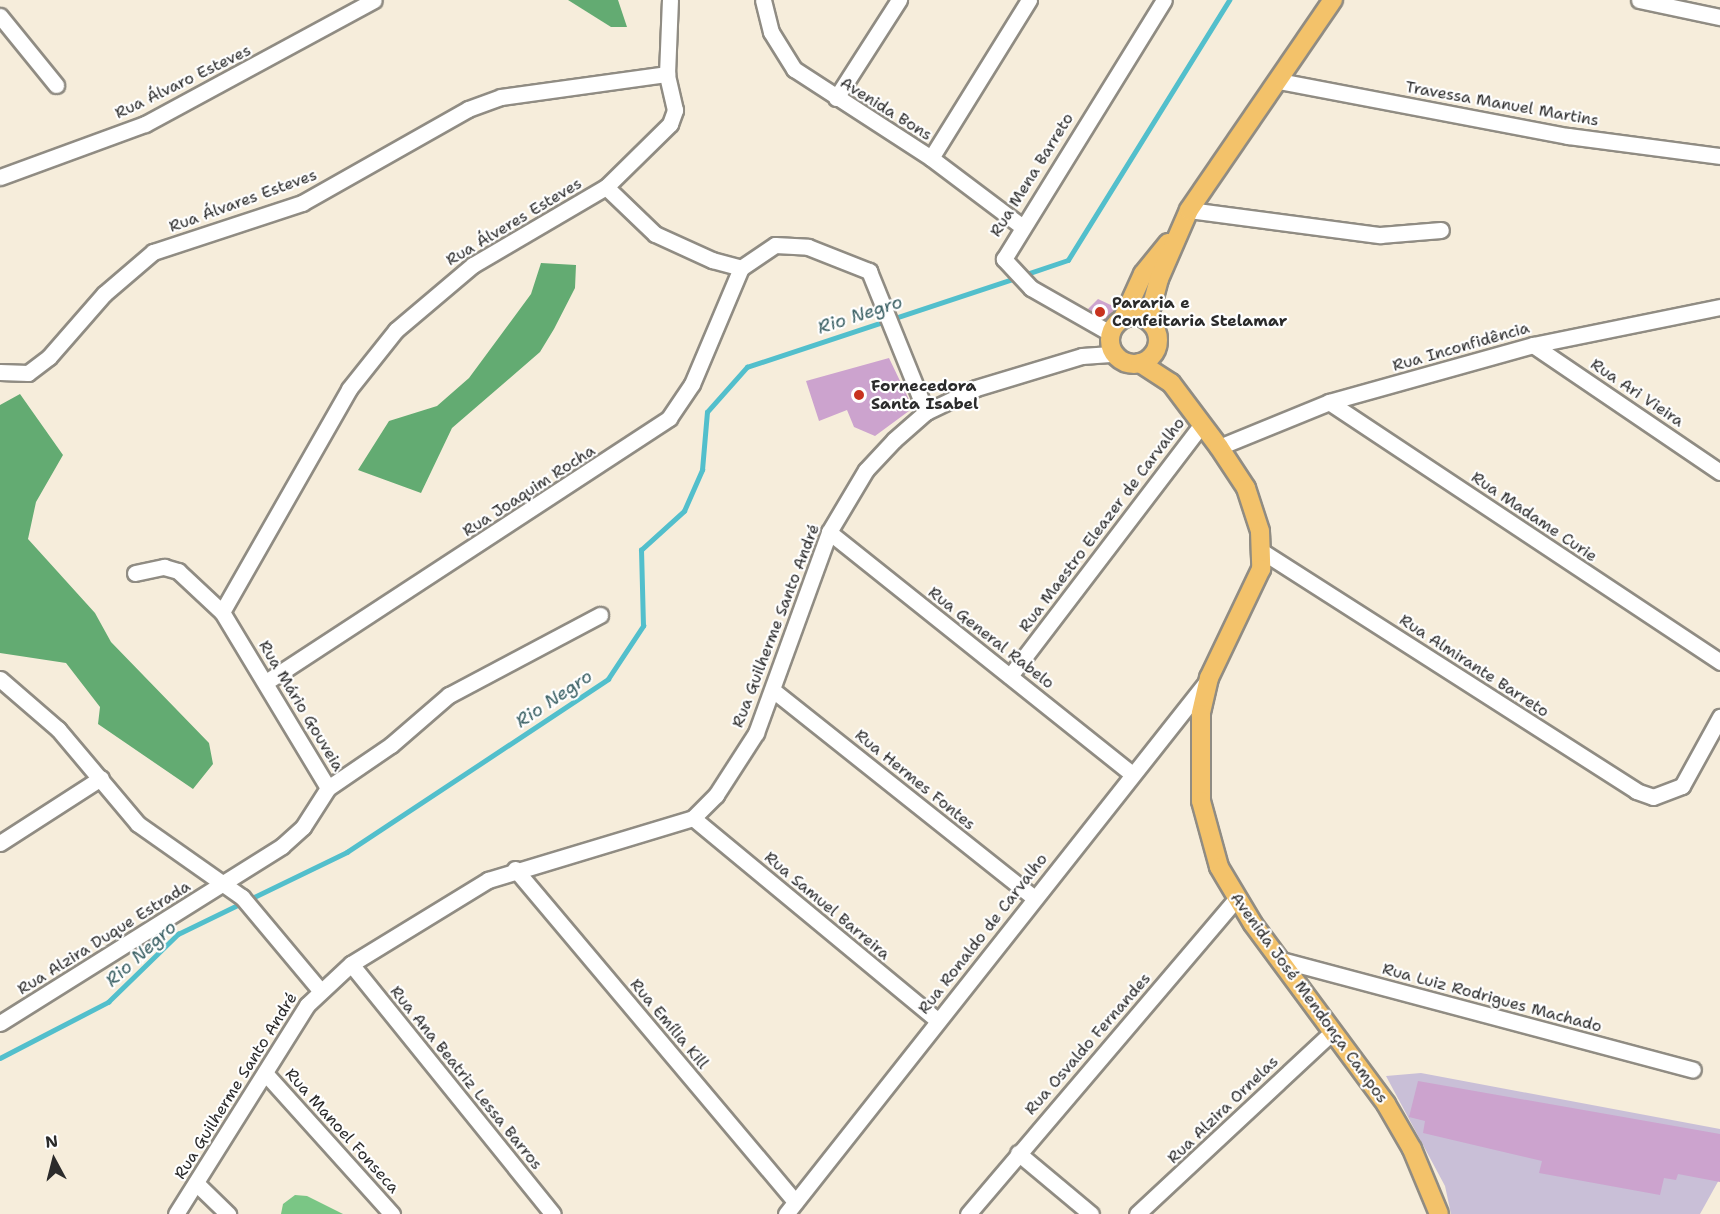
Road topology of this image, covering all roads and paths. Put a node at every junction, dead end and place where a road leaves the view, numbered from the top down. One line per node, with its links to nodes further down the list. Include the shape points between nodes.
1 (374, 0): 17 (street, Rua Álvaro Esteves, via 146,124)
2 (670, 0): 11 (street, Rua Álveres Esteves)
3 (763, 0): 14 (street, Avenida Bons, via 781,54)
4 (899, 0): 14 (street)
5 (1029, 0): 16 (street)
6 (1164, 0): 20 (street, Rua Mena Barreto)
7 (1333, 0): 12 (main road)
8 (1642, 1): 10 (street)
9 (0, 16): 13 (street)
10 (1720, 17)
11 (667, 74): 18 (street, Rua Álveres Esteves, via 675,95 670,124); 31 (street, Rua Álvares Esteves, via 501,97 468,109 302,203 153,252 104,294 49,357 28,373)
12 (1279, 81): 15 (street, Travessa Manuel Martins, via 1568,136); 19 (main road)
13 (56, 85)
14 (836, 98): 16 (street, Avenida Bons)
15 (1720, 156)
16 (931, 158): 20 (street, Avenida Bons)
17 (0, 177)
18 (606, 187): 23 (street, via 655,234); 41 (street, Rua Álveres Esteves, via 473,265 396,330 349,389)
19 (1189, 210): 21 (street, via 1380,235); 22 (main road)
20 (1020, 225): 27 (street, Rua Mena Barreto, via 1004,259 1011,272)
21 (1441, 230)
22 (1175, 236): 25 (main road, via 1143,274); 26 (main road)
23 (741, 268): 34 (street, via 775,245 808,247 869,271 887,305); 47 (street, Rua Joaquim Rocha, via 692,384 669,418)
24 (1720, 307): 29 (street, Rua Inconfidência)
25 (1123, 318): 26 (main road); 27 (main road)
26 (1148, 320): 28 (main road, Avenida José Mendonça Campos)
27 (1112, 342): 30 (main road, Avenida José Mendonça Campos); 34 (street, Rua Guilherme Santo André, via 1082,356 976,388)
28 (1158, 343): 30 (main road); 32 (main road, Avenida José Mendonça Campos)
29 (1533, 345): 33 (street, Rua Inconfidência); 37 (street, Rua Ari Vieira)
30 (1140, 363): 32 (main road, Avenida José Mendonça Campos)
31 (0, 372)
32 (1171, 383): 35 (main road, Avenida José Mendonça Campos)
33 (1329, 402): 36 (street, Rua Inconfidência); 43 (street, Rua Madame Curie)
34 (926, 412): 38 (street, Rua Guilherme Santo André, via 866,470)
35 (1202, 424): 36 (main road, Avenida José Mendonça Campos); 44 (street, Rua Maestro Eleazer de Carvalho)
36 (1219, 447): 39 (main road, Avenida José Mendonça Campos, via 1257,510)
37 (1720, 472)
38 (829, 532): 44 (street, Rua General Rabelo); 48 (street, Rua Guilherme Santo André)
39 (1263, 552): 45 (main road, Avenida José Mendonça Campos, via 1251,599); 49 (street, Rua Almirante Barreto, via 1636,791 1669,795 1682,786)
40 (135, 573): 41 (street, Rua Mário Gouveia, via 164,567 178,571)
41 (222, 612): 47 (street, Rua Mário Gouveia)
42 (600, 615): 52 (street, via 449,695 391,745)
43 (1720, 662)
44 (1010, 676): 50 (street, Rua General Rabelo)
45 (1209, 678): 50 (street, Rua Ronaldo de Carvalho); 58 (main road, Avenida José Mendonça Campos, via 1198,753 1201,801 1219,867)
46 (0, 679): 51 (street, via 26,699)
47 (266, 682): 52 (street, Rua Mário Gouveia)
48 (774, 691): 53 (street, Rua Guilherme Santo André, via 732,774); 57 (street, Rua Hermes Fontes)
49 (1720, 717)
50 (1131, 773): 57 (street, Rua Ronaldo de Carvalho)
51 (101, 778): 54 (street); 56 (street, via 138,824)
52 (328, 788): 56 (street, Rua Mário Gouveia, via 303,827)
53 (693, 818): 55 (street, Rua Guilherme Santo André); 62 (street, Rua Samuel Barreira)
54 (0, 843)
55 (515, 869): 60 (street, Rua Guilherme Santo André); 69 (street, Rua Emília Kill)
56 (227, 883): 61 (street, via 261,916); 63 (street, Rua Alzira Duque Estrada)
57 (1034, 898): 62 (street, Rua Ronaldo de Carvalho)
58 (1236, 899): 59 (main road, Avenida José Mendonça Campos); 67 (street, Rua Osvaldo Fernandes)
59 (1281, 960): 64 (main road, Avenida José Mendonça Campos); 65 (street, Rua Luiz Rodrigues Machado)
60 (351, 964): 61 (street, Rua Guilherme Santo André); 73 (street, Rua Ana Beatriz Lessa Barros)
61 (319, 989): 66 (street, Rua Guilherme Santo André)
62 (938, 1021): 69 (street, Rua Ronaldo de Carvalho)
63 (0, 1023)
64 (1333, 1031): 76 (street, Rua Alzira Ornelas); 77 (main road, Avenida José Mendonça Campos, via 1412,1149)
65 (1693, 1070)
66 (265, 1073): 68 (street, Rua Guilherme Santo André); 72 (street, Rua Manoel Fonseca)
67 (1018, 1153): 74 (street, Rua Osvaldo Fernandes); 75 (street)
68 (196, 1183): 70 (street, Rua Guilherme Santo André); 71 (street)
69 (791, 1208)
70 (176, 1214)
71 (228, 1214)
72 (392, 1214)
73 (553, 1214)
74 (968, 1214)
75 (1091, 1214)
76 (1137, 1214)
77 (1439, 1214)

